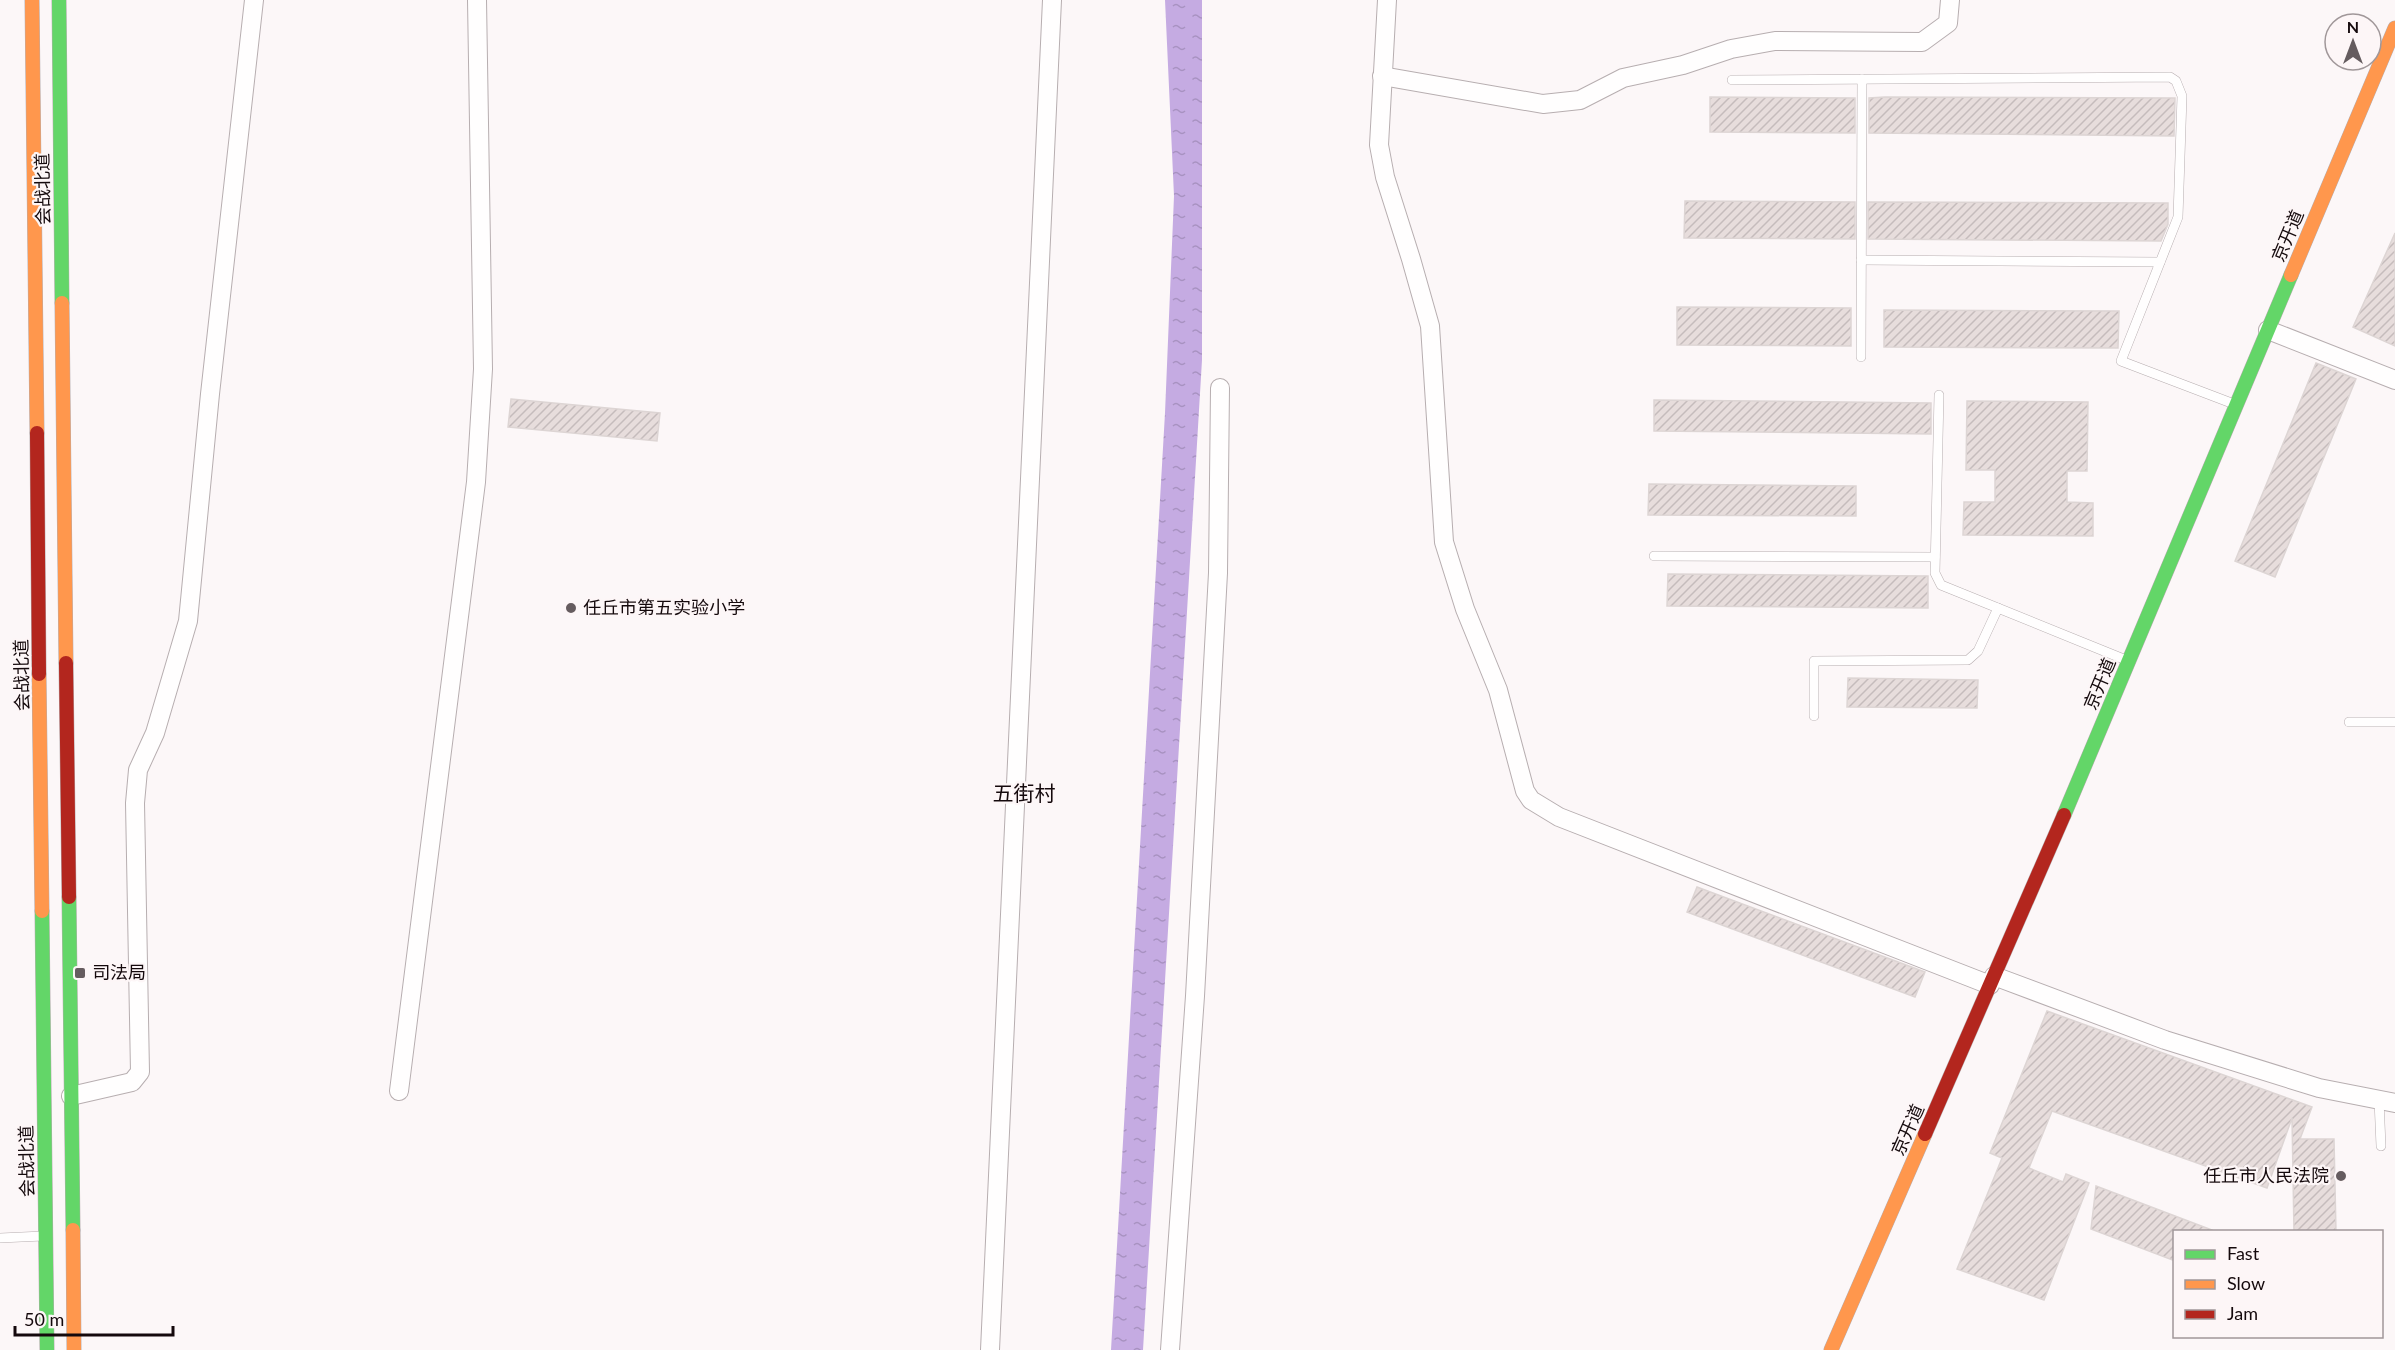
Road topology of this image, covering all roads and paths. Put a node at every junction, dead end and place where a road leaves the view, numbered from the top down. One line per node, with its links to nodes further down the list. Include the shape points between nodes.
1 (32, 0): 33 (main road, 会战北道)
2 (59, 0): 30 (main road, 会战北道)
3 (254, 0): 30 (street, via 188,621 155,733 138,770 135,803 140,1072 132,1082)
4 (477, 0): 29 (street, via 483,369 476,482)
5 (1052, 0): 37 (street)
6 (1387, 0): 10 (street)
7 (1950, 0): 10 (street, via 1948,23 1922,42 1775,41 1623,78 1580,100 1544,104)
8 (2395, 28): 9 (main road, 京开道)
9 (2390, 53): 15 (main road, 京开道)
10 (1382, 76): 28 (street, via 1379,145 1383,166 1430,326 1444,542 1465,609 1498,690 1531,801 1558,817)
11 (1862, 79): 12 (lane); 13 (lane); 14 (lane, via 2170,77 2182,96 2180,197 2178,218)
12 (1732, 80)
13 (1861, 260): 14 (lane); 16 (lane)
14 (2160, 262): 20 (lane, via 2121,361)
15 (2268, 330): 17 (street); 20 (main road, 京开道)
16 (1861, 357)
17 (2395, 380)
18 (1220, 388): 38 (street, via 1216,608 1196,985)
19 (1939, 395): 22 (lane)
20 (2237, 405): 24 (main road, 京开道)
21 (1654, 556): 22 (lane)
22 (1935, 557): 23 (lane, via 1935,573 1941,585)
23 (1998, 608): 24 (lane); 25 (lane, via 1978,651 1968,660 1814,661)
24 (2129, 662): 28 (main road, 京开道)
25 (1814, 716)
26 (2349, 722): 27 (lane)
27 (2395, 722)
28 (1992, 980): 31 (street, via 2319,1088); 39 (main road, 京开道)
29 (399, 1091)
30 (71, 1096): 36 (main road, 会战北道)
31 (2387, 1102): 32 (lane)
32 (2381, 1146)
33 (46, 1236): 34 (lane); 35 (main road, 会战北道)
34 (0, 1239)
35 (47, 1350)
36 (74, 1350)
37 (990, 1350)
38 (1170, 1350)
39 (1831, 1350)

